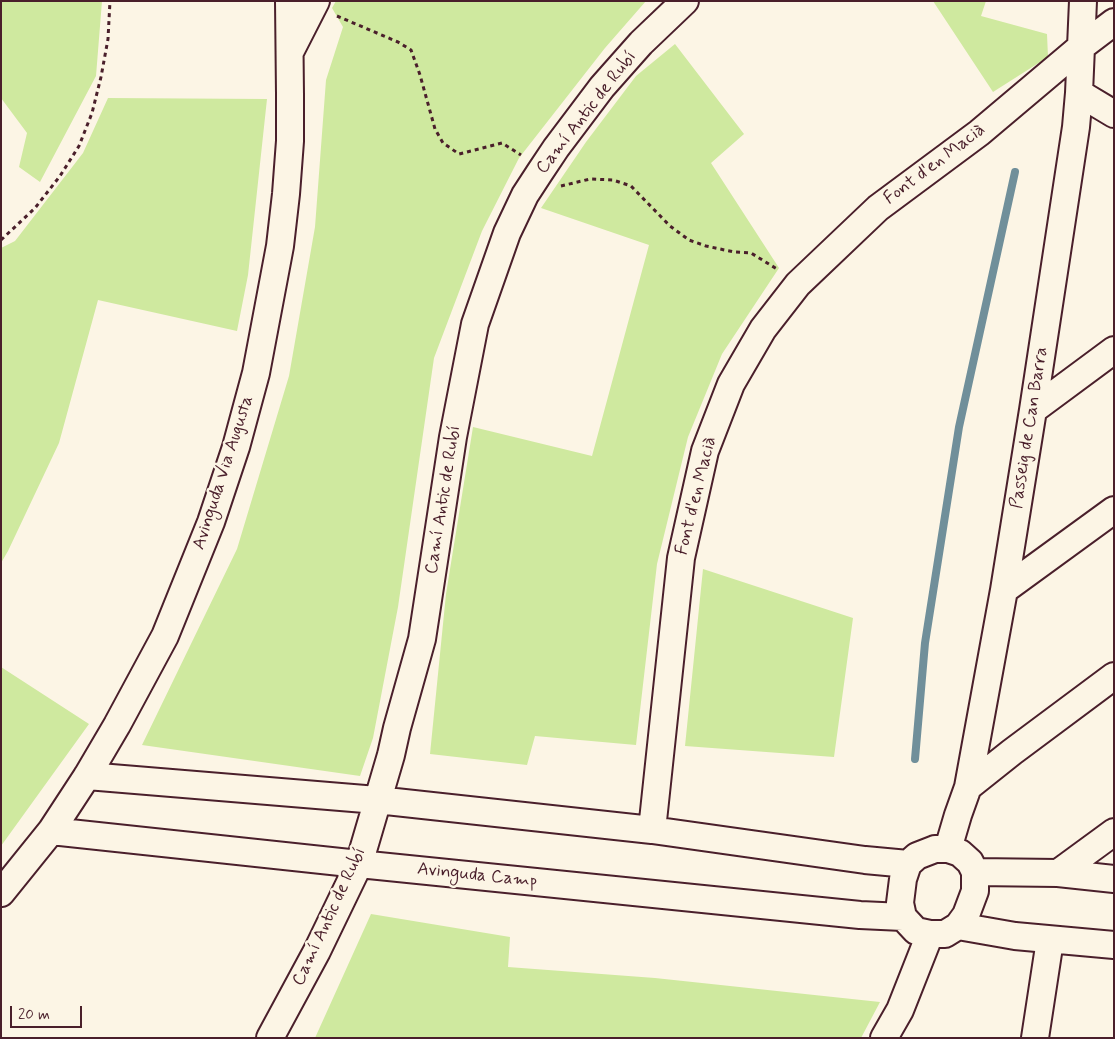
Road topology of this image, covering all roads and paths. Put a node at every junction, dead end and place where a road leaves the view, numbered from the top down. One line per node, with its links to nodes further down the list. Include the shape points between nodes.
1 (110, 1): 11 (path, via 101,77 79,146 35,208)
2 (289, 1): 8 (street, Avinguda Via Augusta)
3 (316, 1): 8 (street)
4 (685, 1): 19 (street, Camí Antic de Rubí, via 602,87 525,195 507,233 475,324 453,437 422,639)
5 (1083, 1): 7 (street, Passeig de Can Barra)
6 (1114, 22): 7 (street, Font d'en Macià)
7 (1081, 46): 9 (street, Passeig de Can Barra); 20 (street, Font d'en Macià, via 979,132 878,208 798,284 763,329 731,384 705,451 681,558)
8 (290, 52): 17 (street, Avinguda Via Augusta, via 290,141 280,246 256,373 236,447 211,522 164,636)
9 (1079, 93): 10 (street); 13 (street, Passeig de Can Barra)
10 (1114, 114)
11 (1, 240)
12 (1114, 350): 13 (street)
13 (1033, 410): 15 (street, Passeig de Can Barra)
14 (1114, 510): 15 (street)
15 (1004, 590): 18 (street, Passeig de Can Barra)
16 (1114, 676): 18 (street)
17 (87, 776): 19 (street); 21 (street, Avinguda Via Augusta)
18 (968, 787): 23 (street, Passeig de Can Barra)
19 (377, 800): 20 (street); 24 (street, Camí Antic de Rubí)
20 (652, 830): 25 (street)
21 (51, 831): 24 (street, Avinguda Camp); 29 (street, Avinguda Via Augusta)
22 (1114, 832): 27 (street)
23 (948, 850): 25 (street, via 935,849 916,856); 26 (street, via 960,853)
24 (358, 864): 30 (street, Avinguda Camp); 35 (street, Camí Antic de Rubí, via 317,951)
25 (908, 864): 30 (street, via 900,903)
26 (975, 872): 27 (street); 31 (street, via 975,891)
27 (1058, 873): 28 (street)
28 (1114, 879)
29 (1, 893)
30 (903, 917): 32 (street, via 916,931)
31 (958, 926): 32 (street, via 945,934); 33 (street)
32 (930, 934): 36 (street, via 900,1010)
33 (1050, 940): 34 (street); 37 (street)
34 (1114, 945)
35 (270, 1038)
36 (884, 1038)
37 (1036, 1038)

